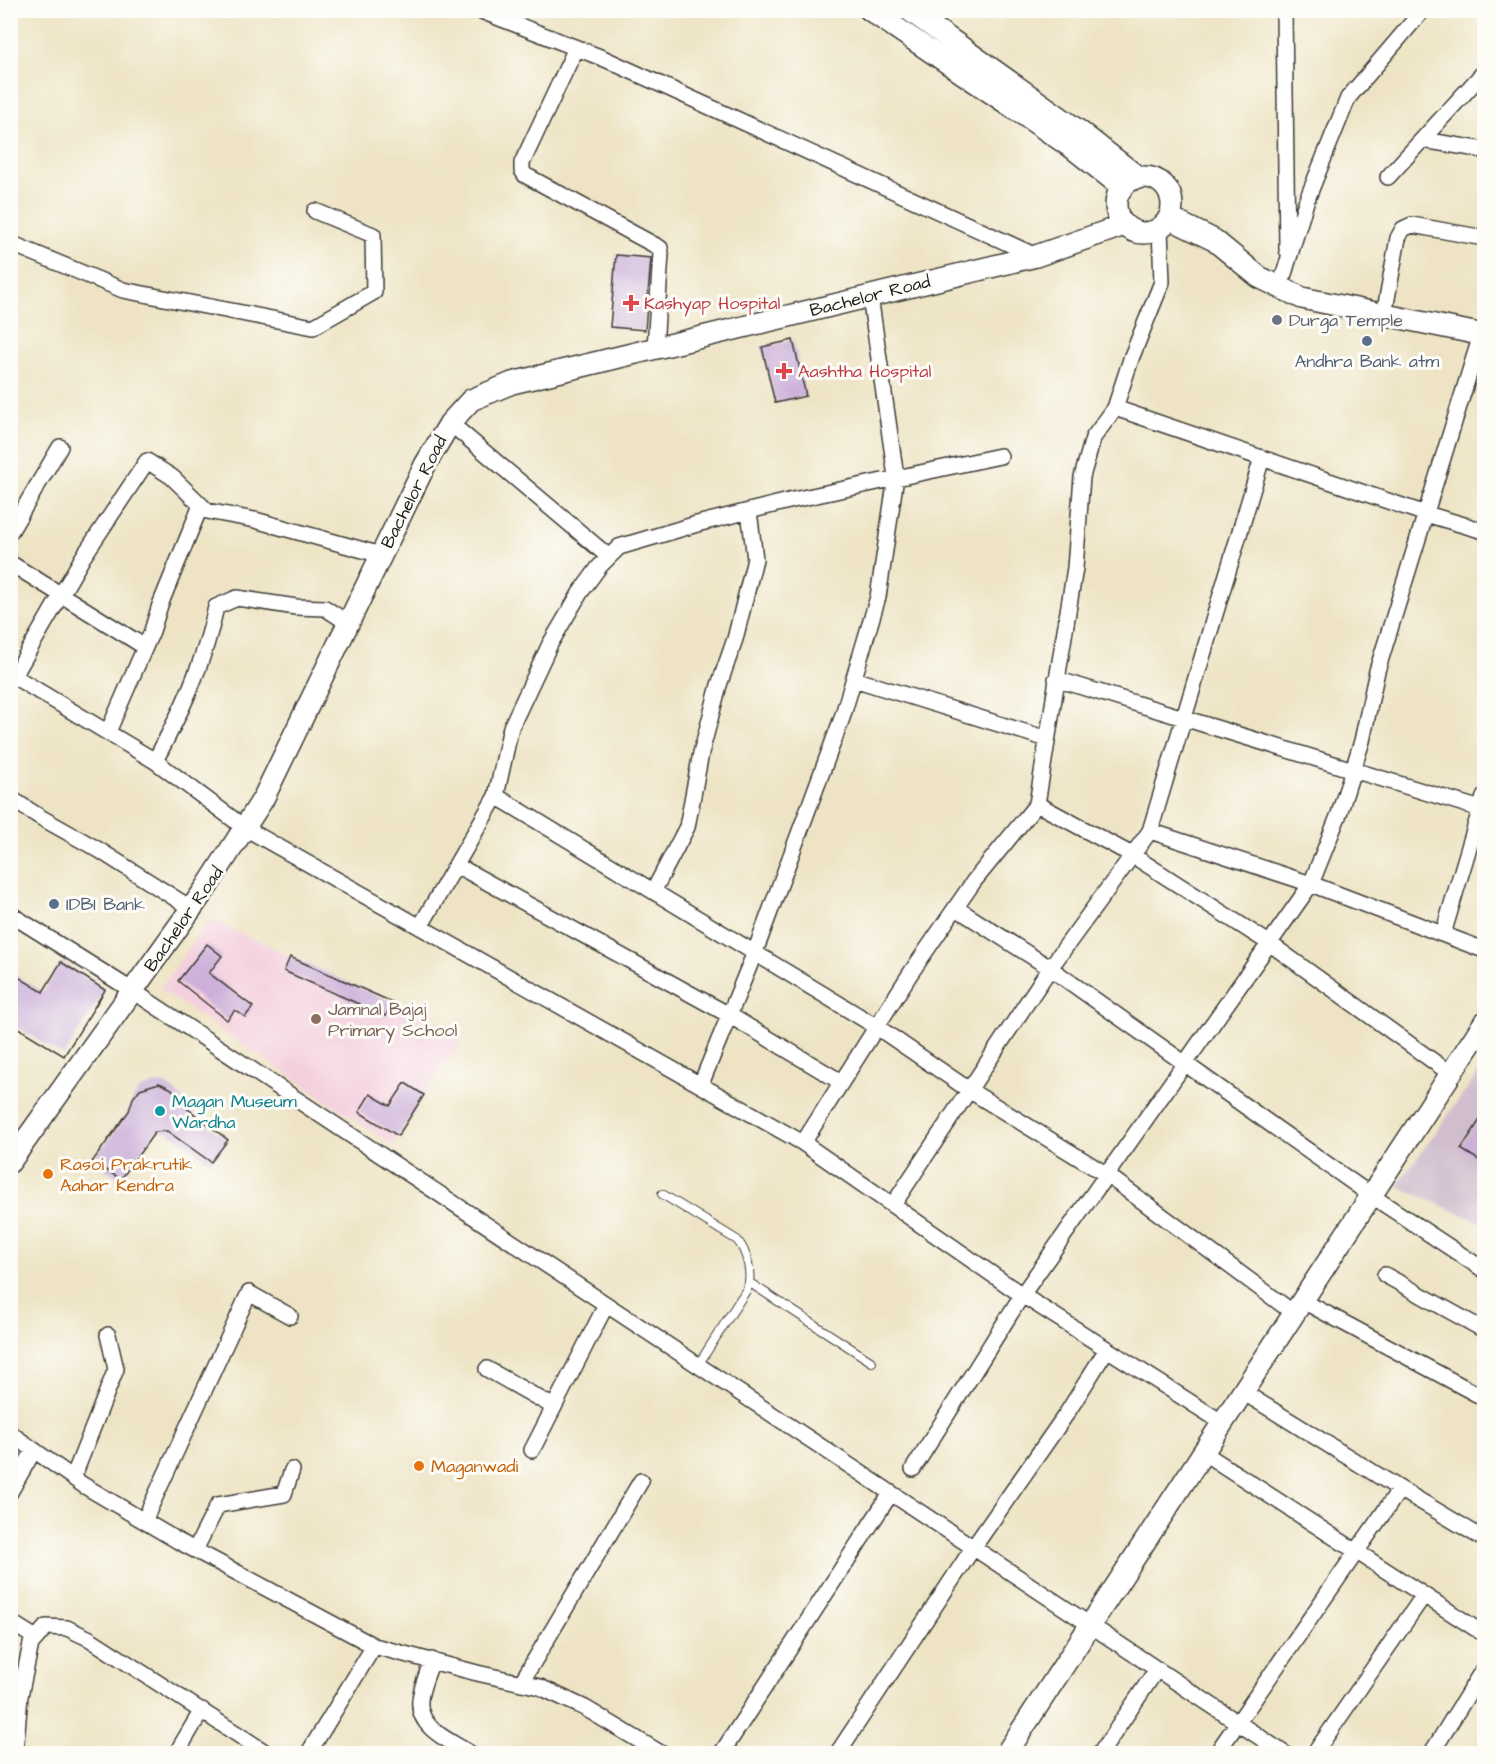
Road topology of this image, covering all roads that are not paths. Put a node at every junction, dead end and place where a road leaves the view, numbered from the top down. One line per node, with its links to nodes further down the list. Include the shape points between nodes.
1 (479, 10): 6 (street)
2 (870, 10): 11 (main road, via 1074,149)
3 (909, 10): 11 (main road, via 1079,131)
4 (1284, 10): 18 (street)
5 (1423, 10): 18 (street, via 1348,98 1306,202)
6 (576, 48): 17 (street); 23 (street, via 522,170 660,248)
7 (1485, 72): 8 (street)
8 (1423, 140): 9 (street); 10 (street)
9 (1485, 150)
10 (1388, 177)
11 (1131, 182): 13 (main road, via 1117,195 1115,205); 14 (main road, via 1155,180 1168,191 1172,209)
12 (315, 211): 16 (street, via 373,234 374,292 313,327 123,291)
13 (1121, 223): 14 (main road, via 1144,233); 17 (main road, Bachelor Road)
14 (1164, 223): 19 (main road, via 1214,240 1259,277); 24 (street, via 1162,282)
15 (1485, 238): 21 (street, via 1412,225 1403,229)
16 (10, 243)
17 (1036, 256): 20 (main road, Bachelor Road)
18 (1287, 264): 19 (street)
19 (1280, 287): 21 (main road, via 1302,298)
20 (870, 296): 23 (main road, Bachelor Road); 29 (street)
21 (1384, 315): 22 (main road)
22 (1483, 335): 32 (street)
23 (655, 348): 25 (main road, Bachelor Road, via 512,383 471,400)
24 (1115, 408): 28 (street); 43 (street, via 1093,438 1082,477 1075,568)
25 (450, 423): 35 (main road, Bachelor Road); 36 (street)
26 (60, 447): 34 (street)
27 (1000, 456): 29 (street)
28 (1262, 458): 32 (street); 44 (street)
29 (896, 477): 31 (street); 42 (street, via 878,597)
30 (201, 505): 35 (street, via 207,511 255,520); 38 (street, via 172,477 147,461); 40 (street)
31 (749, 511): 36 (street, via 619,547); 58 (street, via 755,559 701,753 687,826)
32 (1426, 514): 33 (street); 48 (street, via 1377,671)
33 (1485, 531)
34 (10, 532)
35 (381, 555): 39 (main road, Bachelor Road)
36 (609, 557): 49 (street, via 580,593 550,644 511,727)
37 (10, 563): 38 (street)
38 (61, 595): 40 (street); 41 (street)
39 (348, 623): 47 (street, via 325,608 237,598 216,607 209,642 183,709); 53 (main road, Bachelor Road, via 263,799)
40 (145, 647): 45 (street)
41 (12, 675): 45 (street)
42 (854, 679): 46 (street); 66 (street)
43 (1056, 679): 44 (street); 46 (street)
44 (1183, 718): 48 (street); 54 (street)
45 (108, 732): 47 (street)
46 (1047, 739): 51 (street)
47 (155, 761): 53 (street)
48 (1353, 771): 52 (street); 57 (street)
49 (496, 796): 56 (street); 58 (street)
50 (10, 798): 60 (street)
51 (1037, 804): 55 (street); 59 (street)
52 (1483, 805): 63 (street)
53 (245, 828): 60 (main road, Bachelor Road); 62 (street)
54 (1150, 831): 55 (street); 57 (street)
55 (1132, 855): 64 (street); 67 (street)
56 (456, 866): 62 (street); 69 (street)
57 (1311, 884): 63 (street); 64 (street)
58 (654, 890): 66 (street)
59 (956, 908): 67 (street); 71 (street)
60 (192, 909): 68 (main road, Bachelor Road)
61 (10, 914): 68 (street)
62 (420, 927): 75 (street)
63 (1443, 934): 65 (street)
64 (1269, 943): 72 (street); 73 (street)
65 (1485, 950)
66 (755, 952): 69 (street); 71 (street)
67 (1050, 968): 72 (street); 76 (street)
68 (133, 991): 78 (main road, Bachelor Road); 87 (street)
69 (729, 1016): 74 (street); 75 (street)
70 (1485, 1023): 73 (main road)
71 (876, 1027): 74 (street); 76 (street)
72 (1185, 1063): 79 (street); 81 (street)
73 (1451, 1074): 81 (main road)
74 (841, 1082): 77 (street)
75 (701, 1084): 77 (street)
76 (969, 1090): 79 (street); 82 (street)
77 (803, 1143): 82 (street)
78 (10, 1162)
79 (1107, 1175): 86 (street); 88 (street)
80 (662, 1194): 85 (lane, via 737,1240)
81 (1372, 1196): 83 (street); 88 (main road)
82 (893, 1205): 86 (street)
83 (1485, 1270)
84 (1385, 1275): 90 (street)
85 (750, 1283): 93 (lane); 94 (lane)
86 (1022, 1295): 92 (street); 104 (street)
87 (606, 1305): 94 (street); 98 (street)
88 (1299, 1307): 96 (main road); 97 (street)
89 (290, 1316): 111 (street, via 249,1293)
90 (1485, 1330)
91 (108, 1335): 106 (street, via 116,1369)
92 (1107, 1349): 99 (street); 113 (street)
93 (872, 1362)
94 (698, 1365): 110 (street)
95 (487, 1369): 98 (street)
96 (1243, 1392): 99 (main road); 108 (street)
97 (1485, 1398)
98 (554, 1407): 102 (street)
99 (1223, 1423): 103 (main road)
100 (10, 1433): 101 (street)
101 (34, 1450): 106 (street); 109 (street)
102 (532, 1450)
103 (1204, 1453): 115 (street); 118 (main road)
104 (913, 1469)
105 (292, 1470): 114 (street, via 284,1494 218,1504)
106 (73, 1478): 111 (street)
107 (641, 1481): 125 (street)
108 (1400, 1490): 112 (street); 115 (street)
109 (10, 1492)
110 (891, 1493): 113 (street); 134 (street)
111 (144, 1521): 114 (street)
112 (1485, 1539)
113 (973, 1548): 118 (street); 135 (street)
114 (195, 1550): 121 (street)
115 (1356, 1551): 116 (street); 127 (street)
116 (1424, 1595): 119 (street); 140 (street)
117 (10, 1622): 120 (street)
118 (1091, 1626): 124 (street); 136 (main road)
119 (1485, 1634)
120 (36, 1638): 126 (street, via 46,1627 67,1628); 129 (street, via 31,1644 20,1696)
121 (374, 1646): 122 (street); 132 (street)
122 (432, 1660): 125 (street); 128 (street, via 420,1700 422,1719)
123 (1485, 1668): 141 (street)
124 (1157, 1669): 127 (street); 137 (street)
125 (521, 1683): 133 (street, via 540,1687 585,1708)
126 (202, 1710): 130 (street); 131 (street)
127 (1237, 1722): 138 (street); 139 (street)
128 (464, 1752)
129 (15, 1754)
130 (176, 1754)
131 (268, 1754)
132 (308, 1754)
133 (662, 1754)
134 (721, 1754)
135 (837, 1754)
136 (1006, 1754)
137 (1100, 1754)
138 (1216, 1754)
139 (1285, 1754)
140 (1314, 1754)
141 (1431, 1754)

